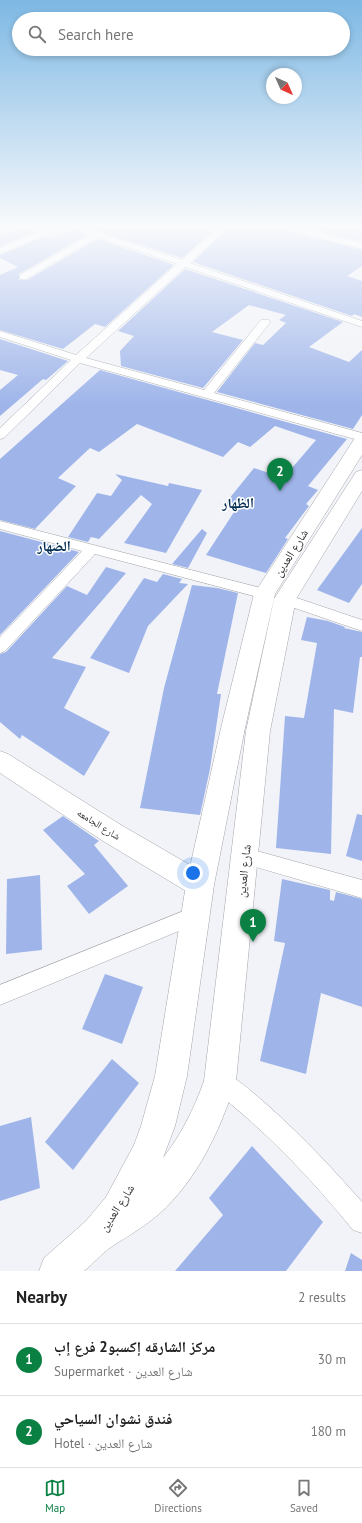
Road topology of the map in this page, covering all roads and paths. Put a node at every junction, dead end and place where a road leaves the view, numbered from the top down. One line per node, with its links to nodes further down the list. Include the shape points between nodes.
1 (159, 287): 6 (street)
2 (256, 287): 4 (street)
3 (265, 322): 7 (street)
4 (362, 324)
5 (0, 334): 6 (street)
6 (78, 359): 7 (street); 8 (street)
7 (207, 394): 9 (street)
8 (0, 435)
9 (362, 437)
10 (362, 441): 14 (main road, شارع العدين)
11 (362, 476): 14 (main road, شارع العدين)
12 (0, 525): 13 (street)
13 (92, 549): 14 (street); 16 (street)
14 (275, 597): 15 (street); 18 (main road, شارع العدين); 19 (main road, شارع العدين, via 233,728)
15 (362, 626)
16 (0, 648)
17 (0, 761): 19 (street, شارع الجامعه)
18 (246, 856): 20 (street); 23 (main road, شارع العدين)
19 (200, 885): 21 (main road, شارع العدين)
20 (362, 889)
21 (196, 915): 22 (street); 25 (main road, شارع العدين, via 171,1076 158,1126 134,1182)
22 (0, 995)
23 (220, 1081): 24 (street, via 252,1105 300,1151); 25 (main road, شارع العدين, via 201,1131 170,1178 126,1219)
24 (361, 1217)
25 (99, 1234): 26 (main road)
26 (57, 1271)

